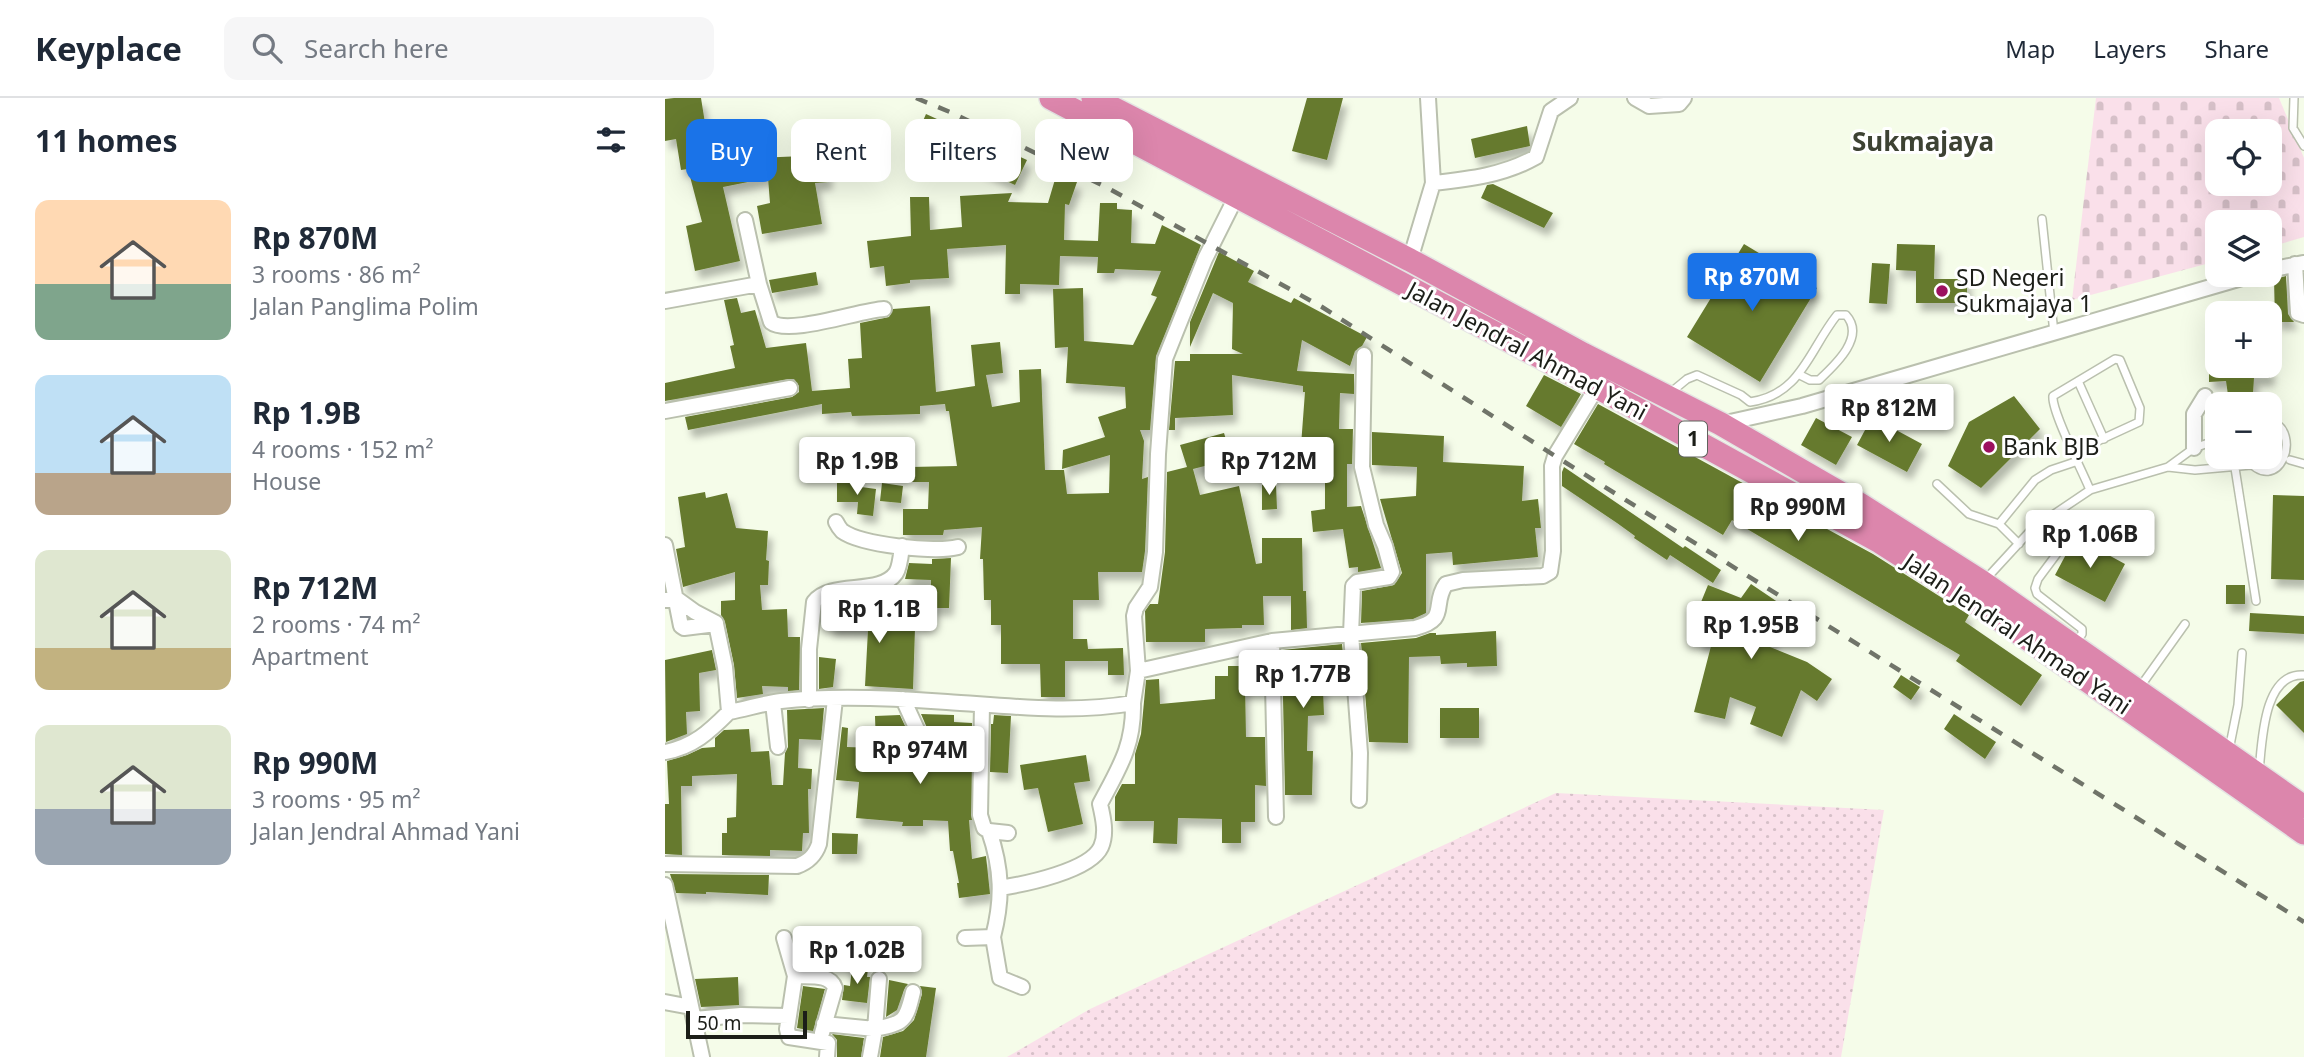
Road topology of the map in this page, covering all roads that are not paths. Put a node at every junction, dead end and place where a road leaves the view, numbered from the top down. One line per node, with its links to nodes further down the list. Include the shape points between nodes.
1 (1051, 98): 10 (highway, Jalan Jendral Ahmad Yani / 1)
2 (1093, 98): 13 (highway, Jalan Jendral Ahmad Yani / 1)
3 (1428, 98): 9 (street)
4 (1570, 98): 9 (street, via 1551,111 1536,157 1496,174)
5 (1635, 98): 6 (street, via 1649,106 1679,104)
6 (1684, 98)
7 (2294, 98): 8 (lane, via 2294,128)
8 (2304, 146)
9 (1433, 183): 13 (street)
10 (1236, 197): 25 (highway, Jalan Jendral Ahmad Yani / 1); 62 (street, via 1205,259 1165,359 1155,552 1150,587 1134,617)
11 (2042, 219): 21 (lane)
12 (745, 220): 16 (street)
13 (1410, 260): 27 (highway, Jalan Jendral Ahmad Yani / 1)
14 (2300, 263): 15 (street); 20 (street, via 2298,313)
15 (2282, 267)
16 (759, 284): 18 (street); 19 (street, via 771,322 778,327)
17 (2212, 287): 21 (street)
18 (665, 301)
19 (884, 309)
20 (2304, 315)
21 (2054, 334): 30 (street, via 1802,406)
22 (1364, 355): 58 (street, via 1362,467 1392,572 1389,577 1355,583)
23 (1800, 375): 23 (lane, via 1830,324 1837,315 1846,315 1853,337 1838,362 1819,380); 27 (lane, via 1769,399 1750,402 1697,375)
24 (2078, 381): 32 (lane); 32 (lane, via 2115,359 2123,365 2141,414 2139,422); 35 (lane, via 2053,396)
25 (1597, 387): 54 (highway, Jalan Jendral Ahmad Yani / 1); 58 (street, via 1552,466 1550,572 1446,584 1439,612 1427,625)
26 (790, 388): 29 (street)
27 (1667, 396): 30 (highway, Jalan Jendral Ahmad Yani / 1)
28 (2205, 398): 34 (street, via 2195,414)
29 (665, 411)
30 (1721, 424): 54 (highway, Jalan Jendral Ahmad Yani / 1, via 1861,505)
31 (2282, 426): 36 (lane, via 2291,435)
32 (2104, 439): 35 (lane)
33 (2205, 444): 34 (lane)
34 (2194, 448): 39 (lane)
35 (2074, 452): 37 (lane)
36 (2290, 460): 38 (lane); 40 (lane)
37 (2078, 461): 46 (lane); 48 (lane, via 2035,480)
38 (2304, 464)
39 (2168, 467): 41 (lane); 46 (lane)
40 (2282, 467)
41 (2216, 469)
42 (2235, 469): 56 (lane)
43 (2259, 469): 44 (lane)
44 (2277, 469)
45 (1937, 485): 48 (lane, via 1969,514)
46 (2090, 490): 50 (lane, via 2032,529)
47 (836, 523): 52 (street, via 842,531 861,539)
48 (1999, 524): 50 (lane)
49 (2097, 526): 60 (lane, via 2067,540 2035,588 2081,629)
50 (2019, 544): 54 (lane)
51 (665, 545): 55 (street)
52 (902, 546): 53 (street, via 947,551); 67 (street, via 897,572 891,578 824,593 814,602)
53 (958, 547)
54 (1975, 590): 60 (highway, Jalan Jendral Ahmad Yani / 1); 82 (highway, Jalan Jendral Ahmad Yani / 1)
55 (671, 599): 71 (street, via 683,628 716,624)
56 (2256, 601)
57 (2185, 624): 64 (lane)
58 (1351, 634): 59 (street); 77 (street)
59 (1272, 642): 62 (street); 79 (street)
60 (2073, 646): 64 (highway, Jalan Jendral Ahmad Yani / 1)
61 (2242, 653): 75 (lane)
62 (1138, 671): 69 (street)
63 (2304, 675): 76 (lane, via 2288,677 2269,702)
64 (2137, 691): 75 (highway, Jalan Jendral Ahmad Yani / 1)
65 (835, 699): 66 (street); 67 (street); 83 (street, via 819,844 811,858 797,866)
66 (903, 699): 70 (street); 73 (street)
67 (809, 700): 68 (street)
68 (773, 703): 71 (street); 72 (street)
69 (1133, 703): 70 (street, via 1068,709); 85 (street, via 1132,735 1100,804 1102,845 1093,859 1034,883)
70 (982, 705): 80 (street, via 980,815)
71 (729, 712): 74 (street, via 701,739)
72 (778, 747)
73 (925, 747)
74 (665, 752)
75 (2228, 754): 76 (highway, Jalan Jendral Ahmad Yani / 1)
76 (2258, 775): 78 (highway, Jalan Jendral Ahmad Yani / 1)
77 (1359, 800)
78 (2299, 801)
79 (1276, 817)
80 (989, 831): 81 (street); 85 (street, via 1000,866)
81 (1009, 833)
82 (2304, 833)
83 (665, 864)
84 (665, 885): 94 (street)
85 (1000, 888): 86 (street)
86 (993, 937): 88 (street); 91 (street, via 1000,978)
87 (784, 938): 89 (street)
88 (965, 938)
89 (795, 976): 95 (street); 96 (street, via 829,978 834,983)
90 (879, 979): 97 (street)
91 (1023, 987)
92 (913, 992): 97 (street, via 902,1022)
93 (665, 1002): 94 (street)
94 (692, 1013): 95 (street); 99 (street)
95 (789, 1016): 98 (street, via 789,1037)
96 (824, 1024): 97 (street); 98 (street)
97 (875, 1029): 101 (street)
98 (820, 1041): 100 (street, via 828,1044)
99 (702, 1057)
100 (827, 1057)
101 (870, 1057)

